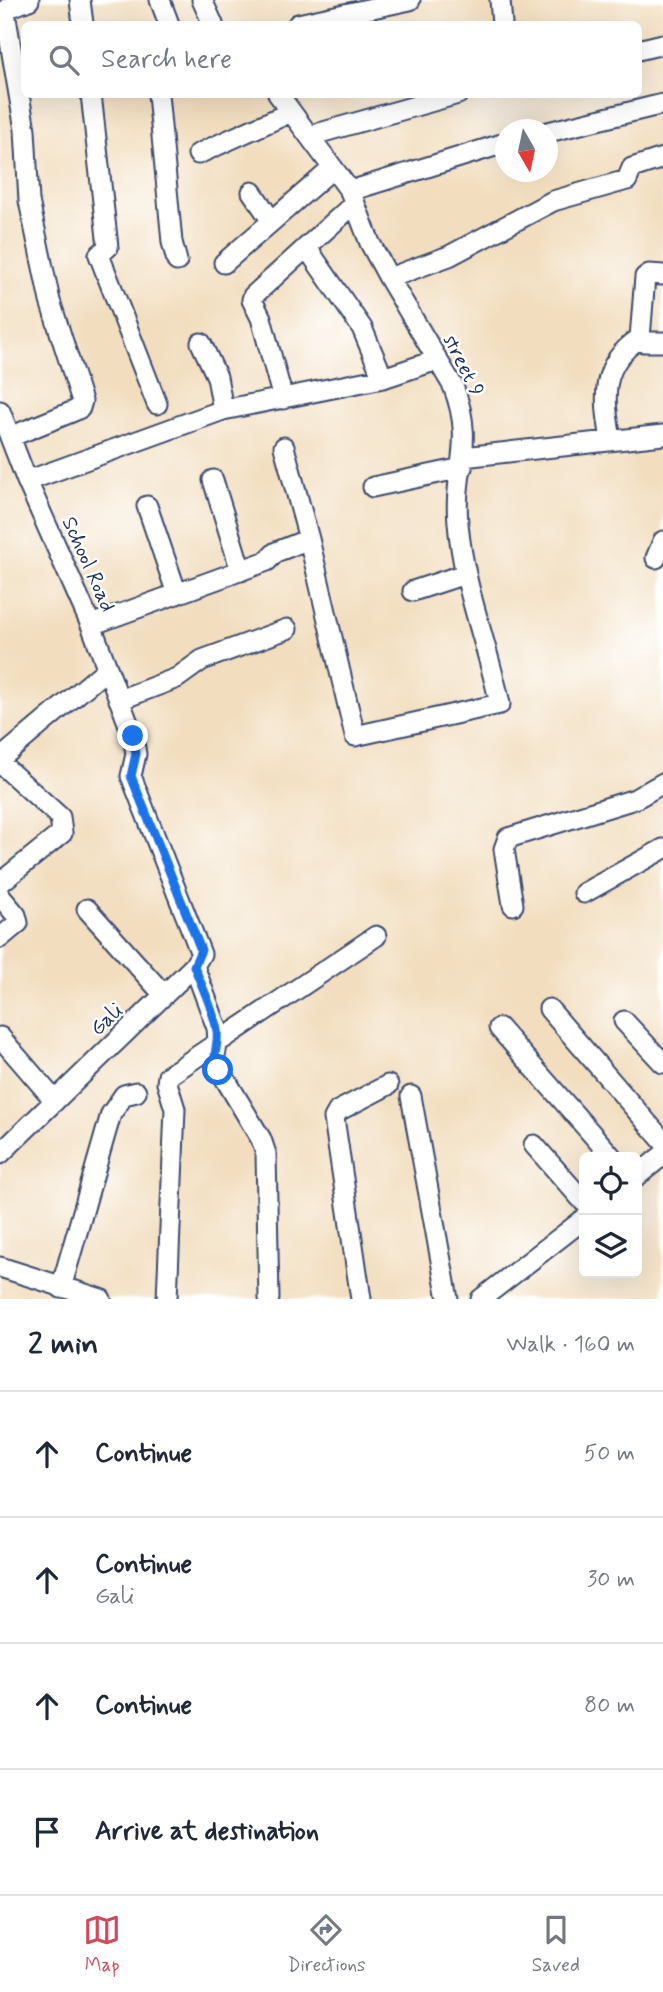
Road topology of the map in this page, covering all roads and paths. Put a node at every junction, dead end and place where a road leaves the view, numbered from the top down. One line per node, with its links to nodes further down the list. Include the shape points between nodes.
1 (29, 0): 44 (street, via 5,12 25,130 29,201 50,301 82,401 80,408)
2 (80, 0): 7 (street)
3 (160, 0): 8 (street)
4 (202, 0): 9 (street)
5 (410, 0): 10 (street)
6 (500, 0): 11 (street)
7 (83, 21)
8 (168, 21)
9 (211, 21)
10 (312, 21)
11 (502, 21)
12 (663, 44): 13 (street)
13 (642, 49)
14 (91, 98): 40 (street, via 108,247 99,255)
15 (158, 98): 30 (street)
16 (281, 98): 19 (street, street 9)
17 (444, 98): 21 (street)
18 (663, 104): 20 (street)
19 (291, 112): 21 (street, street 9); 23 (street)
20 (558, 130)
21 (309, 136): 25 (street, street 9)
22 (495, 147): 27 (street)
23 (198, 154)
24 (663, 158): 33 (street, via 632,168 627,180 553,201 449,256)
25 (333, 169): 27 (street, street 9); 28 (street)
26 (252, 192): 28 (street)
27 (352, 197): 29 (street); 33 (street, street 9)
28 (271, 220): 31 (street)
29 (307, 248): 38 (street, via 362,328); 39 (street, via 252,300)
30 (177, 261)
31 (224, 263)
32 (663, 275): 34 (street, via 645,277)
33 (389, 278): 37 (street, street 9)
34 (640, 338): 35 (street); 45 (street, via 625,347 607,378 604,398)
35 (663, 342)
36 (201, 343): 41 (street, via 217,377)
37 (438, 360): 38 (street); 47 (street, street 9, via 462,408 466,430)
38 (383, 378): 39 (street)
39 (283, 399): 41 (street)
40 (157, 404)
41 (223, 410): 49 (street)
42 (0, 411): 44 (street, School Road)
43 (663, 435): 45 (street)
44 (10, 437): 49 (street, School Road)
45 (611, 440): 47 (street)
46 (284, 447): 52 (street)
47 (463, 462): 50 (street); 54 (street, street 9, via 457,520)
48 (213, 480): 53 (street)
49 (27, 481): 57 (street, School Road)
50 (373, 487)
51 (147, 506): 56 (street)
52 (309, 540): 53 (street); 54 (street, street 9, via 355,736 500,704)
53 (241, 570): 56 (street)
54 (465, 574): 55 (street)
55 (414, 591)
56 (177, 594): 57 (street)
57 (92, 625): 59 (street, School Road)
58 (286, 629): 60 (street, via 202,660 177,678)
59 (107, 669): 60 (street, School Road); 61 (street)
60 (119, 700): 71 (street, School Road, via 136,754 131,776 201,950)
61 (0, 761): 64 (street, via 64,826)
62 (663, 783): 67 (street, via 635,799 508,838 504,849)
63 (663, 849): 65 (street)
64 (0, 883)
65 (584, 893)
66 (0, 896): 70 (street, via 18,923)
67 (513, 905)
68 (86, 909): 72 (street)
69 (376, 936): 77 (street)
70 (0, 938)
71 (194, 966): 72 (street, Gali); 77 (street)
72 (164, 995): 82 (street, Gali)
73 (550, 1009): 83 (street)
74 (625, 1021): 78 (street)
75 (499, 1028): 85 (street)
76 (0, 1037): 82 (street)
77 (218, 1041): 94 (street, via 168,1076 175,1109); 95 (street, via 214,1060 266,1154)
78 (663, 1063)
79 (388, 1085): 96 (street, via 338,1111 334,1118)
80 (135, 1092): 92 (street, via 124,1095 111,1114)
81 (411, 1096): 97 (street)
82 (55, 1101): 86 (street, Gali)
83 (663, 1141)
84 (534, 1145): 89 (street)
85 (608, 1152)
86 (0, 1154)
87 (663, 1155): 88 (street)
88 (642, 1172)
89 (579, 1196)
90 (579, 1223): 98 (street)
91 (0, 1266): 92 (street)
92 (61, 1288): 93 (street)
93 (101, 1299)
94 (167, 1299)
95 (269, 1299)
96 (361, 1299)
97 (448, 1299)
98 (481, 1299)

